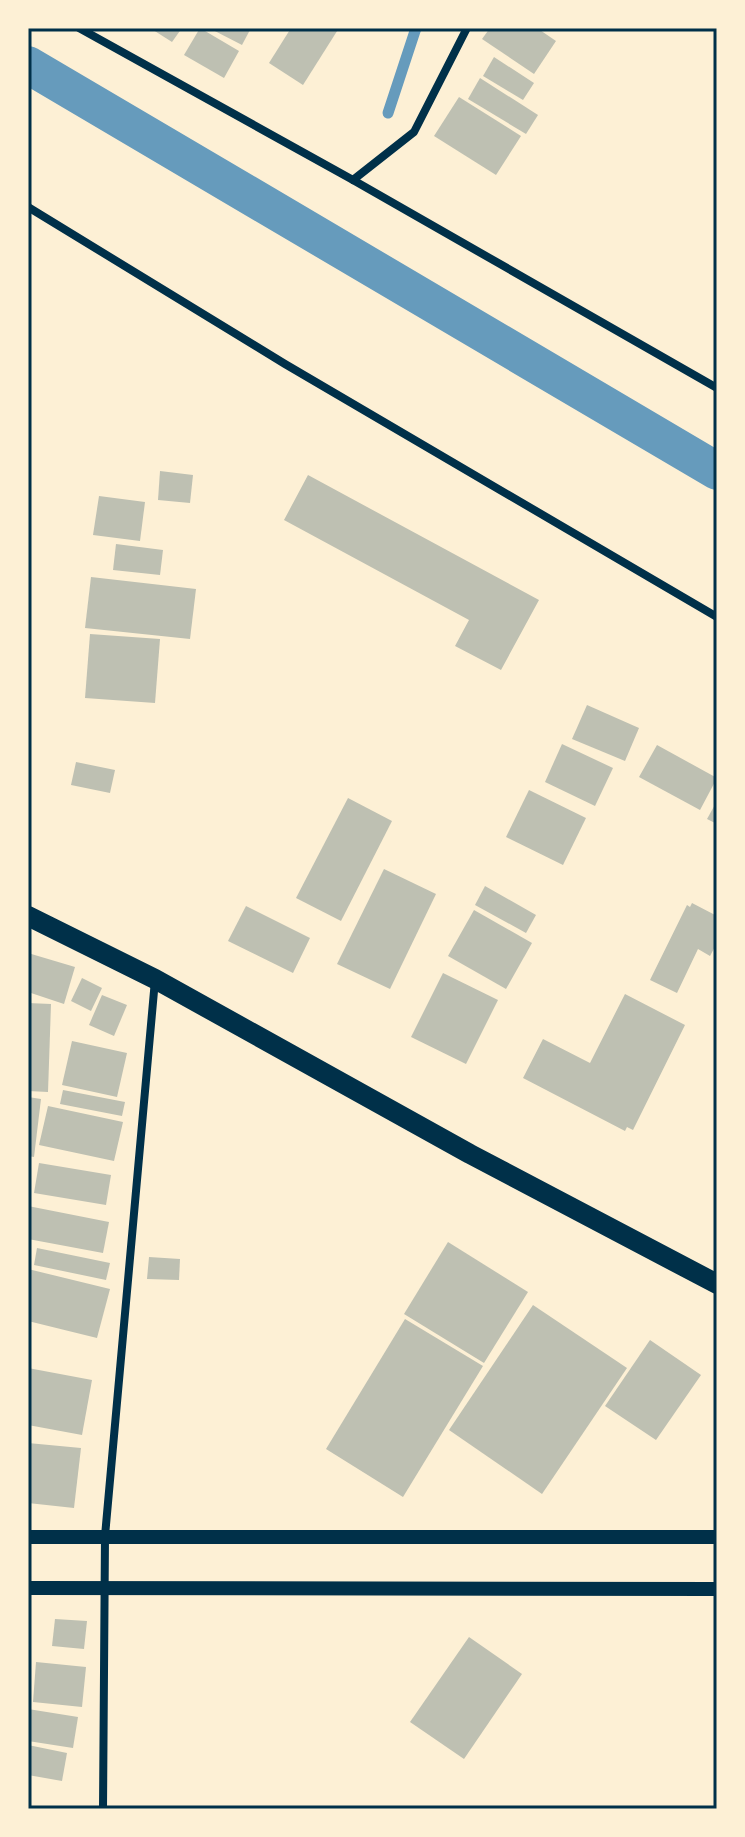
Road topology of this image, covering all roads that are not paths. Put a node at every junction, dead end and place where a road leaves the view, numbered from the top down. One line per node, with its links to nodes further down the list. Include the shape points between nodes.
1 (79, 28): 3 (street)
2 (467, 28): 3 (street, via 414,132)
3 (353, 180): 5 (street)
4 (28, 207): 6 (street)
5 (717, 388)
6 (717, 617)
7 (28, 916): 8 (main road)
8 (155, 979): 9 (main road); 10 (street)
9 (717, 1284)
10 (105, 1536): 11 (street); 12 (street); 13 (street)
11 (28, 1537)
12 (717, 1537)
13 (104, 1587): 14 (street); 15 (street); 16 (street)
14 (28, 1588)
15 (717, 1589)
16 (103, 1809)

